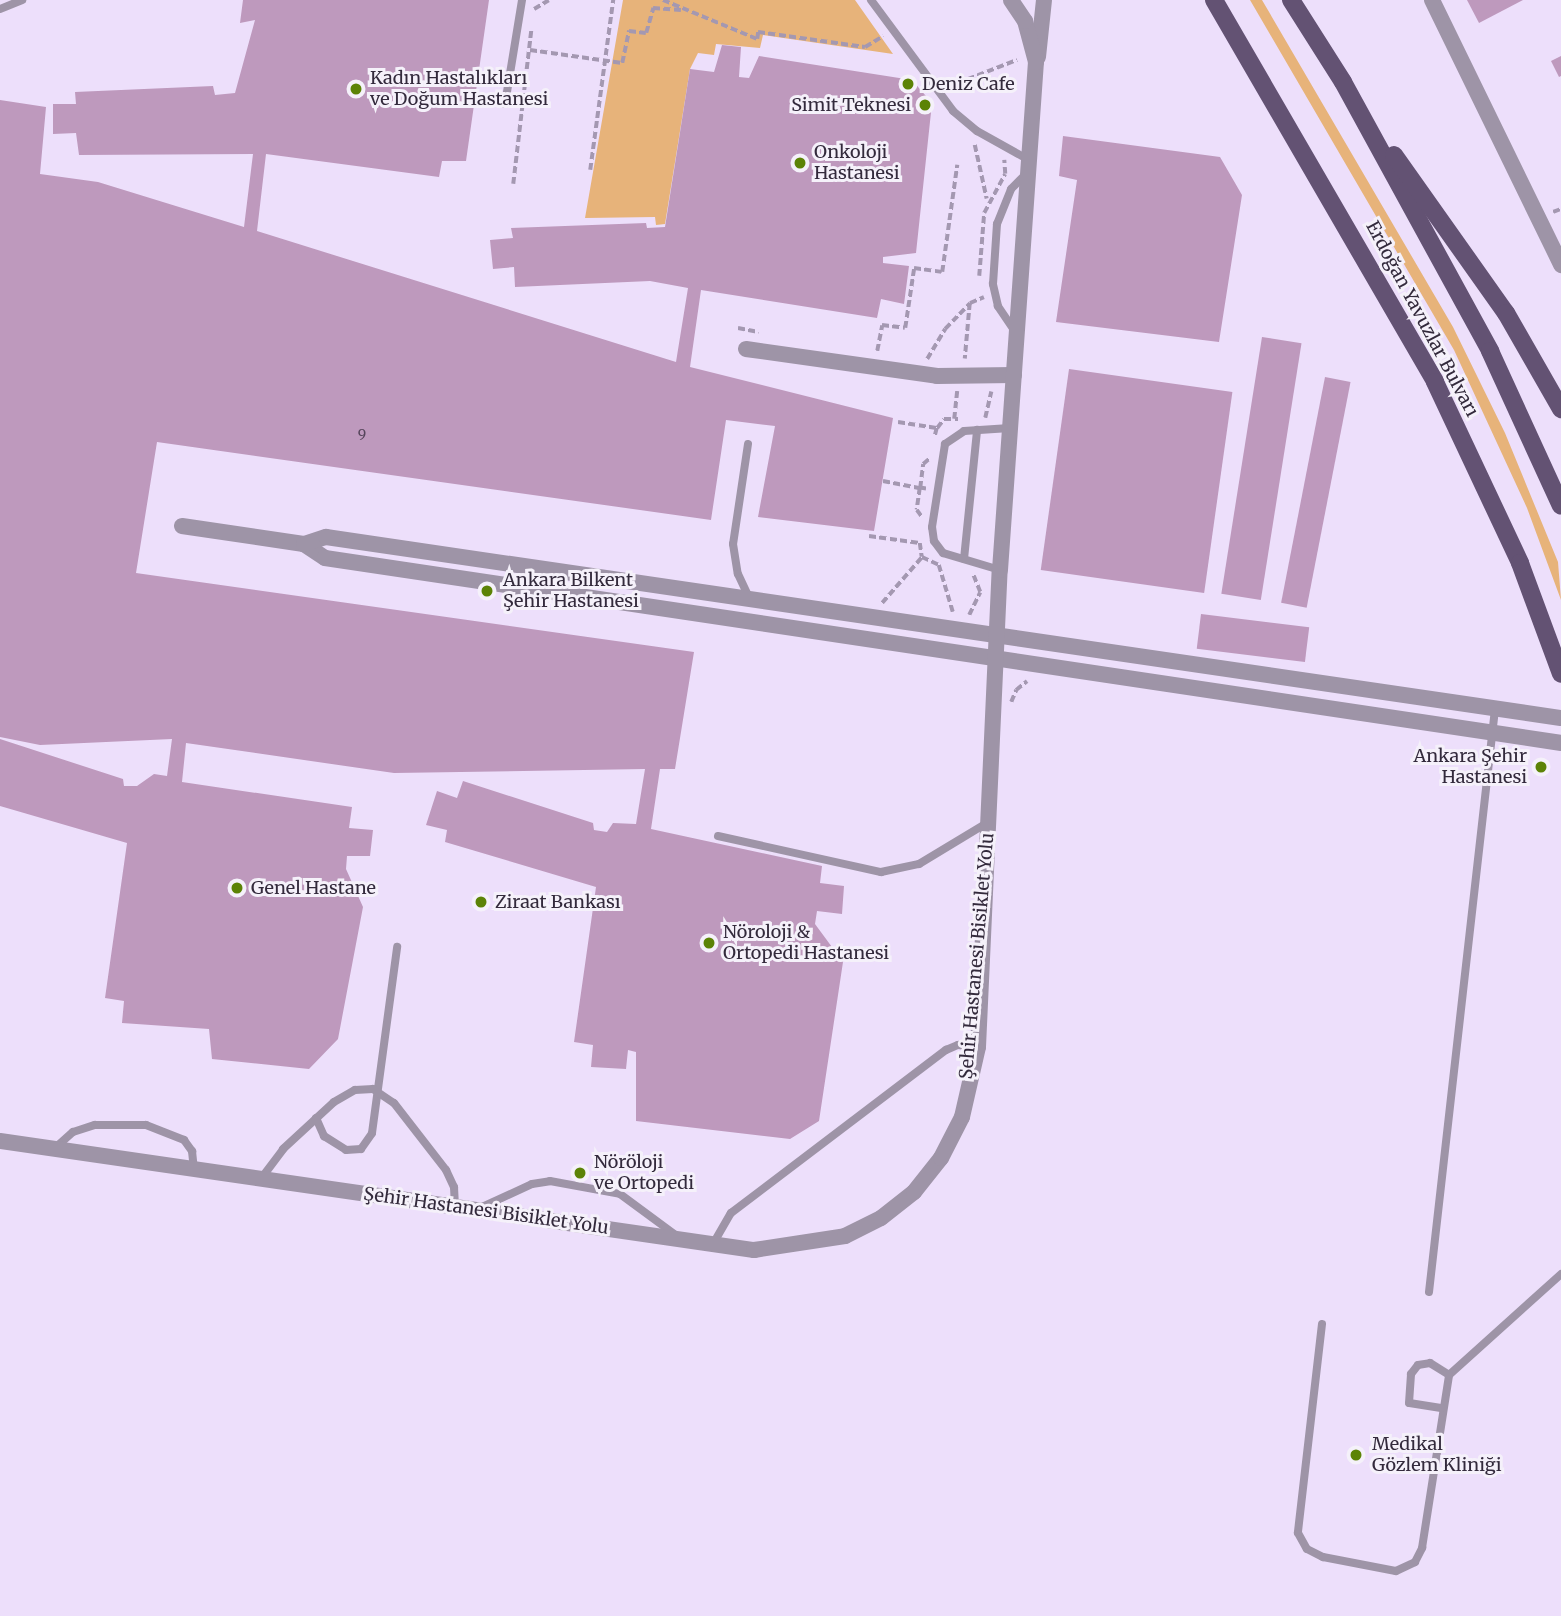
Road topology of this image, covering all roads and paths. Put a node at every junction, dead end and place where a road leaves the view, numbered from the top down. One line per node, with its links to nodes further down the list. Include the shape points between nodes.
1 (22, 0): 12 (lane)
2 (522, 0): 23 (lane)
3 (550, 0): 17 (path, via 533,10)
4 (613, 0): 18 (path)
5 (663, 0): 13 (path)
6 (870, 0): 27 (lane, via 953,111)
7 (1011, 0): 19 (street, via 1026,21)
8 (1044, 0): 19 (street)
9 (1214, 0): 70 (main road, Erdoğan Yavuzlar Bulvarı, via 1435,382 1520,564)
10 (1291, 0): 21 (main road)
11 (1432, 0): 31 (street)
12 (0, 4)
13 (684, 10): 15 (path, via 757,39 758,32 865,47); 18 (path, via 653,8 646,33 629,31 622,64)
14 (877, 27): 15 (path)
15 (883, 36): 16 (path)
16 (889, 44)
17 (530, 50): 18 (path); 29 (path)
18 (603, 60): 28 (path)
19 (1037, 62): 27 (street)
20 (1017, 72): 22 (path, via 1016,59)
21 (1343, 82): 43 (main road, via 1506,313); 55 (main road, via 1490,351)
22 (946, 88)
23 (505, 104)
24 (983, 143): 30 (path, via 974,138)
25 (997, 154): 30 (path, via 1003,158 1004,174)
26 (957, 165): 37 (path, via 942,272 914,268 905,328 882,325)
27 (1029, 165): 35 (street); 35 (lane, via 1002,205 993,284 998,306)
28 (590, 170)
29 (513, 184)
30 (988, 201): 32 (path, via 979,254)
31 (1561, 265)
32 (983, 295): 33 (path); 34 (path)
33 (971, 303): 38 (path, via 946,329); 39 (path)
34 (986, 304)
35 (1017, 334): 40 (street)
36 (746, 349): 40 (street, via 937,376)
37 (877, 351)
38 (927, 362)
39 (964, 367)
40 (1014, 375): 49 (street)
41 (982, 386): 47 (path, via 992,388 989,414)
42 (957, 389): 44 (path)
43 (1561, 409)
44 (954, 419): 45 (path); 48 (path, via 944,419)
45 (967, 421)
46 (898, 422): 48 (path)
47 (976, 426): 49 (lane); 61 (lane); 61 (lane, via 956,434 942,450 932,527 938,548)
48 (937, 428): 50 (path)
49 (1010, 428): 65 (street)
50 (934, 442)
51 (748, 444): 66 (lane, via 733,544 738,573)
52 (932, 456): 54 (path, via 923,464)
53 (883, 481): 54 (path)
54 (920, 488): 58 (path)
55 (1561, 506)
56 (182, 526): 59 (street)
57 (869, 536): 58 (path)
58 (920, 543): 60 (path)
59 (304, 544): 66 (street, via 326,537); 69 (street, via 325,558)
60 (922, 557): 62 (path); 67 (path)
61 (964, 559): 65 (lane)
62 (939, 565): 63 (path); 64 (path, via 961,622 980,592 975,576)
63 (948, 567)
64 (963, 570)
65 (1000, 570): 68 (street)
66 (750, 600): 68 (street)
67 (880, 608)
68 (999, 638): 69 (street); 72 (street)
69 (996, 661): 75 (street); 77 (street)
70 (1561, 674)
71 (1036, 679): 73 (path, via 1016,690)
72 (1495, 709): 74 (street); 75 (lane)
73 (1011, 715)
74 (1561, 718)
75 (1492, 733): 76 (street); 92 (lane)
76 (1561, 743)
77 (987, 823): 78 (lane, via 919,864 881,872); 80 (street)
78 (718, 836)
79 (397, 947): 81 (lane)
80 (978, 1047): 90 (lane, via 958,1045 946,1050 731,1213); 90 (street, via 962,1117 941,1158 914,1192 881,1218 845,1236 801,1246 754,1250)
81 (378, 1091): 82 (lane, via 355,1090); 82 (lane, via 372,1133 361,1149 351,1151 331,1143); 87 (lane, via 394,1103 446,1170 454,1188)
82 (316, 1118): 86 (lane)
83 (0, 1141): 84 (street)
84 (54, 1149): 85 (street); 85 (lane, via 72,1132 94,1125 146,1125 184,1140 192,1151)
85 (194, 1170): 86 (street)
86 (260, 1180): 87 (street)
87 (454, 1209): 88 (street)
88 (474, 1211): 89 (street); 89 (lane, via 513,1191 550,1181 620,1194)
89 (682, 1240): 90 (street)
90 (712, 1244)
91 (1561, 1274): 94 (lane)
92 (1429, 1292)
93 (1322, 1324): 95 (lane, via 1297,1521 1307,1549 1323,1557 1396,1571 1415,1562 1422,1548)
94 (1448, 1375): 95 (lane); 95 (lane, via 1430,1363 1418,1365 1410,1374 1409,1403)
95 (1441, 1408)

